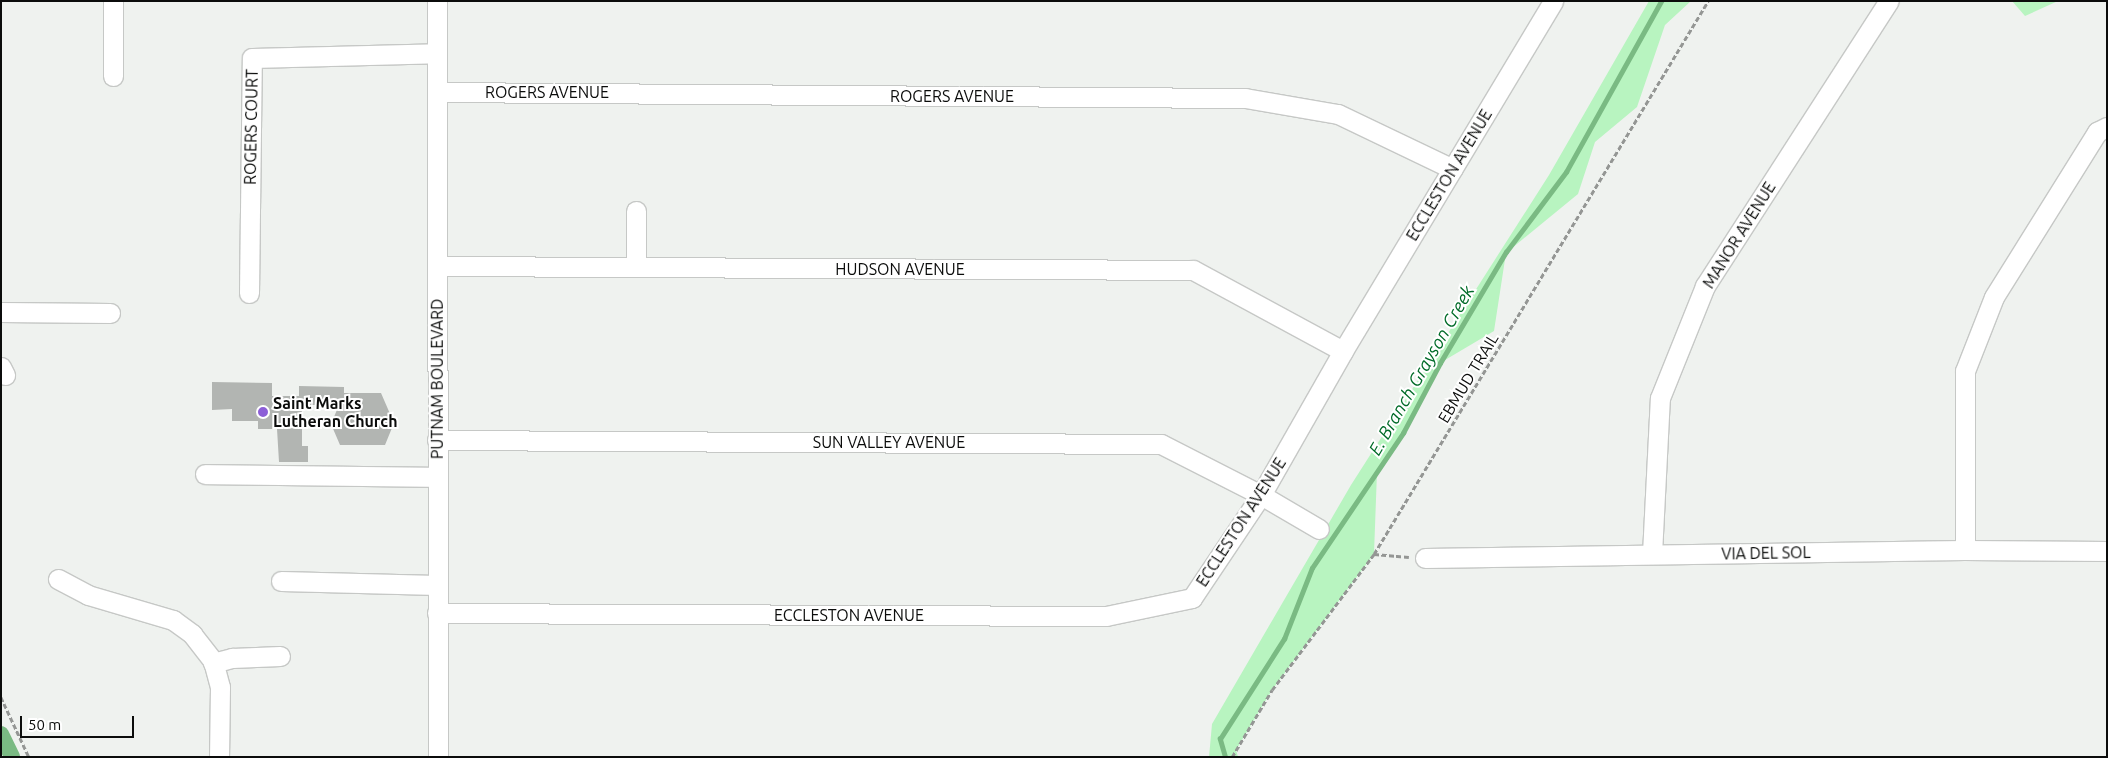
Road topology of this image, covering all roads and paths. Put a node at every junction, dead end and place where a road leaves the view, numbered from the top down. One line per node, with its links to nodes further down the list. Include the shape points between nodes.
1 (113, 1): 7 (street)
2 (438, 1): 6 (street, PUTNAM BOULEVARD)
3 (1553, 1): 10 (street, ECCLESTON AVENUE)
4 (1708, 1): 25 (path, EBMUD TRAIL)
5 (1889, 1): 26 (street, MANOR AVENUE, via 1705,286 1660,398)
6 (437, 52): 8 (street, PUTNAM BOULEVARD); 14 (street, ROGERS COURT, via 252,58)
7 (113, 76)
8 (437, 92): 10 (street, ROGERS AVENUE, via 1245,98 1338,114); 12 (street, PUTNAM BOULEVARD)
9 (2107, 128): 23 (street, via 2097,132 1994,297 1965,371)
10 (1453, 168): 17 (street, ECCLESTON AVENUE)
11 (636, 211): 13 (street)
12 (437, 266): 13 (street, HUDSON AVENUE); 18 (street, PUTNAM BOULEVARD)
13 (636, 267): 17 (street, HUDSON AVENUE, via 1193,270)
14 (249, 293)
15 (1, 312): 16 (street)
16 (110, 313)
17 (1343, 351): 21 (street, ECCLESTON AVENUE)
18 (438, 440): 20 (street, PUTNAM BOULEVARD); 21 (street, SUN VALLEY AVENUE, via 1161,444)
19 (205, 474): 20 (street)
20 (438, 477): 30 (street, PUTNAM BOULEVARD)
21 (1261, 495): 22 (street, SUN VALLEY AVENUE); 31 (street, ECCLESTON AVENUE, via 1192,598 1106,616)
22 (1319, 528)
23 (1965, 550): 24 (street, VIA DEL SOL); 26 (street, VIA DEL SOL)
24 (2107, 551)
25 (1374, 554): 27 (path); 38 (path, EBMUD TRAIL, via 1272,690)
26 (1652, 554): 27 (street, VIA DEL SOL)
27 (1425, 558)
28 (58, 579): 33 (street, via 88,595 173,620 192,634)
29 (281, 581): 30 (street)
30 (438, 585): 31 (street, PUTNAM BOULEVARD)
31 (438, 613): 37 (street, PUTNAM BOULEVARD)
32 (280, 656): 33 (street, via 232,658)
33 (213, 663): 36 (street, via 220,687)
34 (1, 697): 35 (path)
35 (29, 757)
36 (219, 757)
37 (438, 757)
38 (1232, 757)

